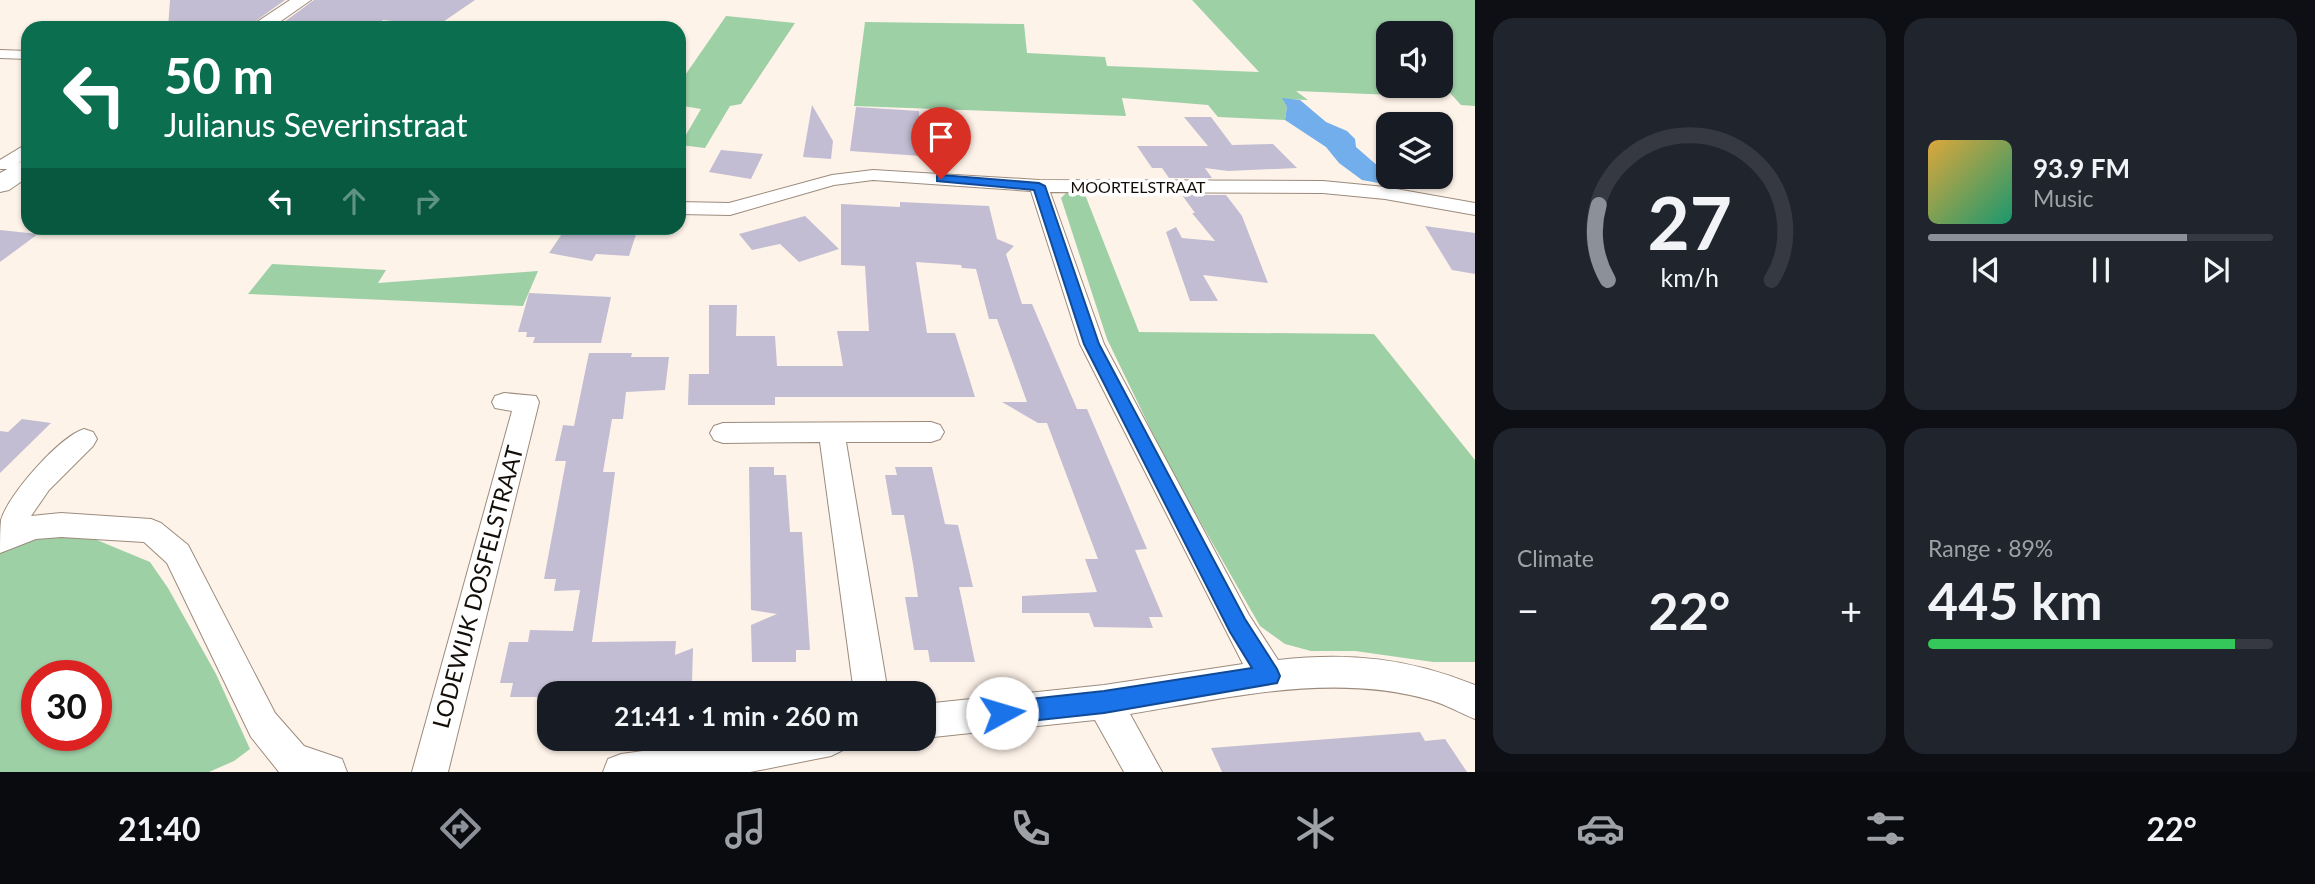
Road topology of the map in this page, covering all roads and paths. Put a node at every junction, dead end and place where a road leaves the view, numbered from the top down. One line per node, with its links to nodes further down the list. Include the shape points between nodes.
1 (302, 0): 2 (main road)
2 (269, 21)
3 (0, 54): 4 (street)
4 (21, 55)
5 (1039, 186): 6 (street, MOORTELSTRAAT, via 873,174 832,180 730,209); 7 (street, MOORTELSTRAAT, via 1323,187); 14 (street, via 1092,344)
6 (686, 208)
7 (1475, 209)
8 (521, 397): 22 (street, LODEWIJK DOSFELSTRAAT)
9 (931, 432): 11 (street)
10 (723, 433): 11 (street)
11 (832, 433): 15 (street)
12 (84, 439): 13 (street, via 22,503)
13 (6, 538): 21 (street, via 34,527 61,524 151,531 178,554 263,724 293,761)
14 (1269, 676): 16 (street); 17 (street, via 1380,674 1421,679)
15 (869, 681)
16 (1104, 702): 18 (street); 24 (street)
17 (1475, 702)
18 (936, 721)
19 (780, 751): 20 (street)
20 (721, 766): 23 (street)
21 (329, 772)
22 (430, 772)
23 (621, 772)
24 (1144, 772)

